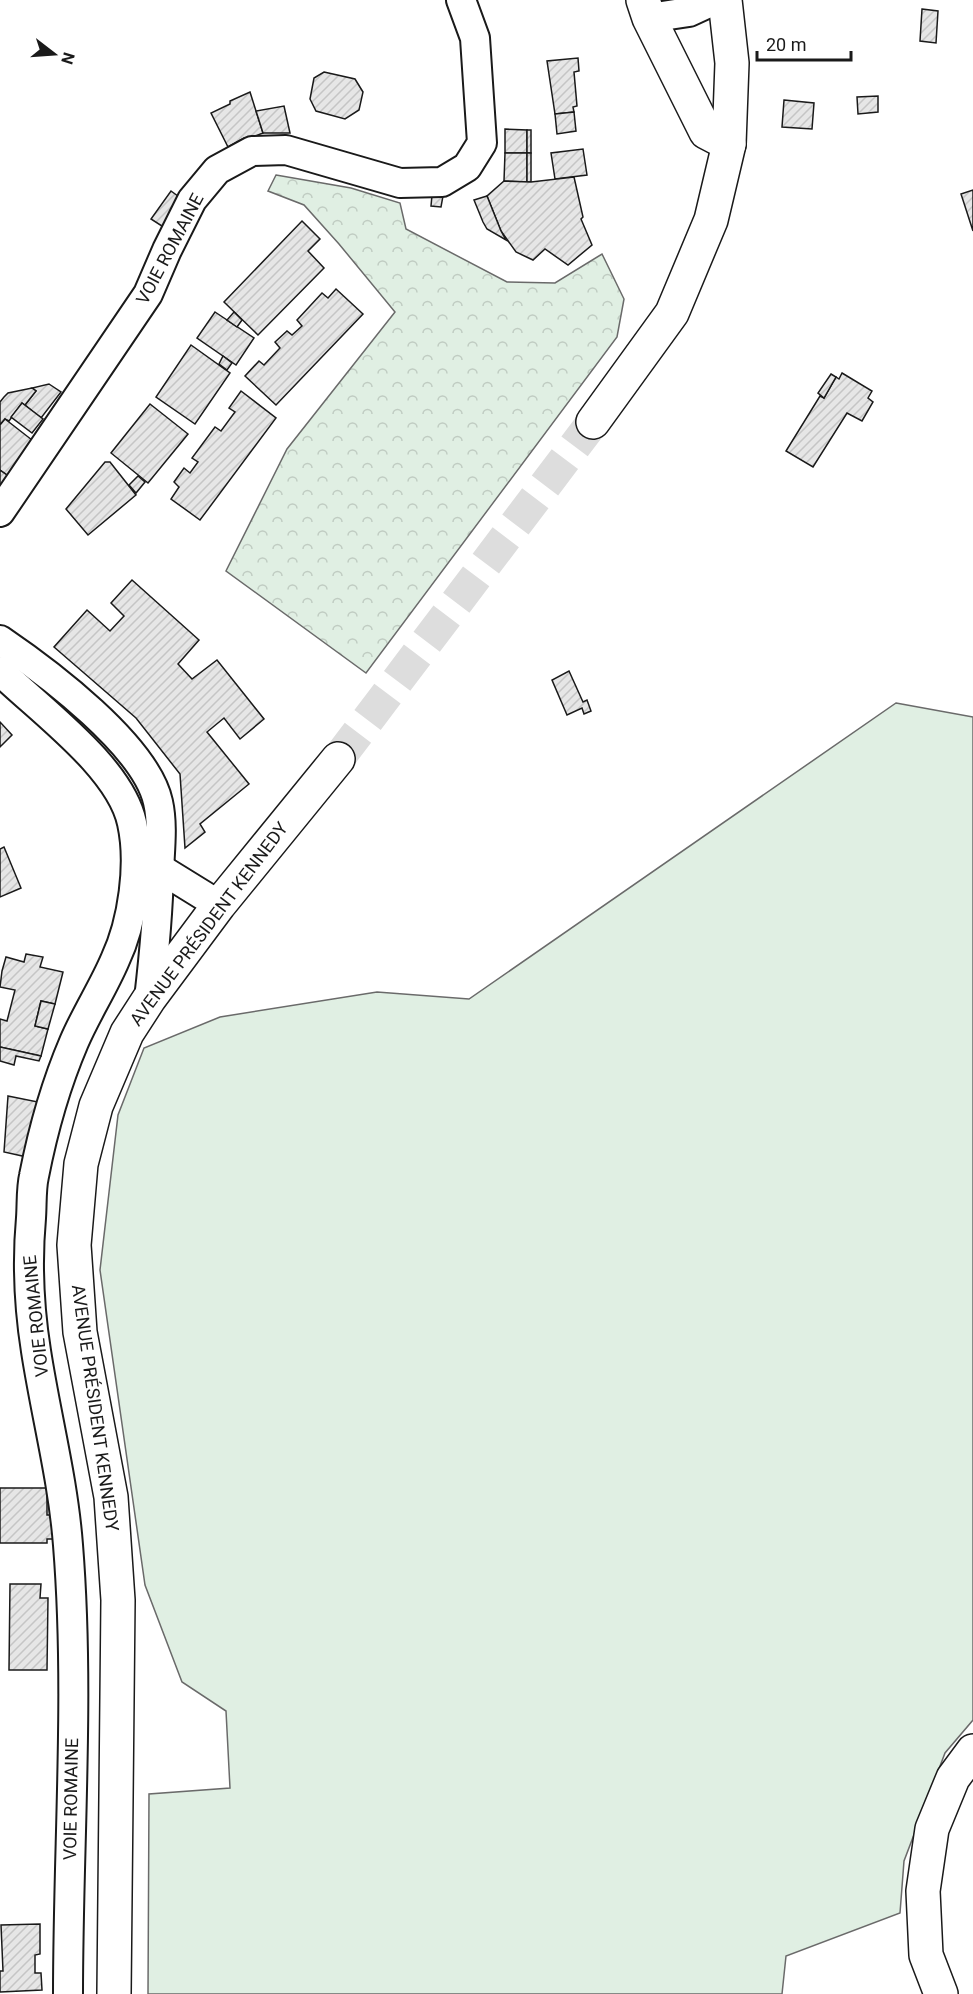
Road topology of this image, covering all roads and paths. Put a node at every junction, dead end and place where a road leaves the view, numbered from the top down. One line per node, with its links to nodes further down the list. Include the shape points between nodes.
1 (461, 0): 7 (street, VOIE ROMAINE, via 476,38 482,143 467,167 442,182 400,183 286,150 252,151 217,170 192,200 148,294)
2 (715, 0): 4 (street, via 690,12)
3 (725, 0): 5 (main road, via 732,63)
4 (646, 9): 5 (main road, via 706,132)
5 (729, 144): 6 (main road, via 711,220 672,313)
6 (593, 422)
7 (0, 512)
8 (0, 640): 11 (street, via 76,699 136,758 158,802)
9 (0, 671): 15 (street, VOIE ROMAINE, via 61,725 121,794 132,822 136,871 129,918 117,958 94,998 56,1085 33,1179 29,1241 36,1348 61,1485 72,1613)
10 (338, 759): 12 (main road, AVENUE PRÉSIDENT KENNEDY)
11 (159, 868): 12 (street); 13 (street)
12 (219, 905): 13 (main road, AVENUE PRÉSIDENT KENNEDY)
13 (150, 999): 16 (main road, AVENUE PRÉSIDENT KENNEDY, via 126,1033 96,1106 81,1164 74,1245 80,1332 111,1497 118,1600)
14 (973, 1751): 17 (main road, via 953,1778 932,1829 922,1891 927,1955)
15 (68, 1994)
16 (114, 1994)
17 (941, 1994)

